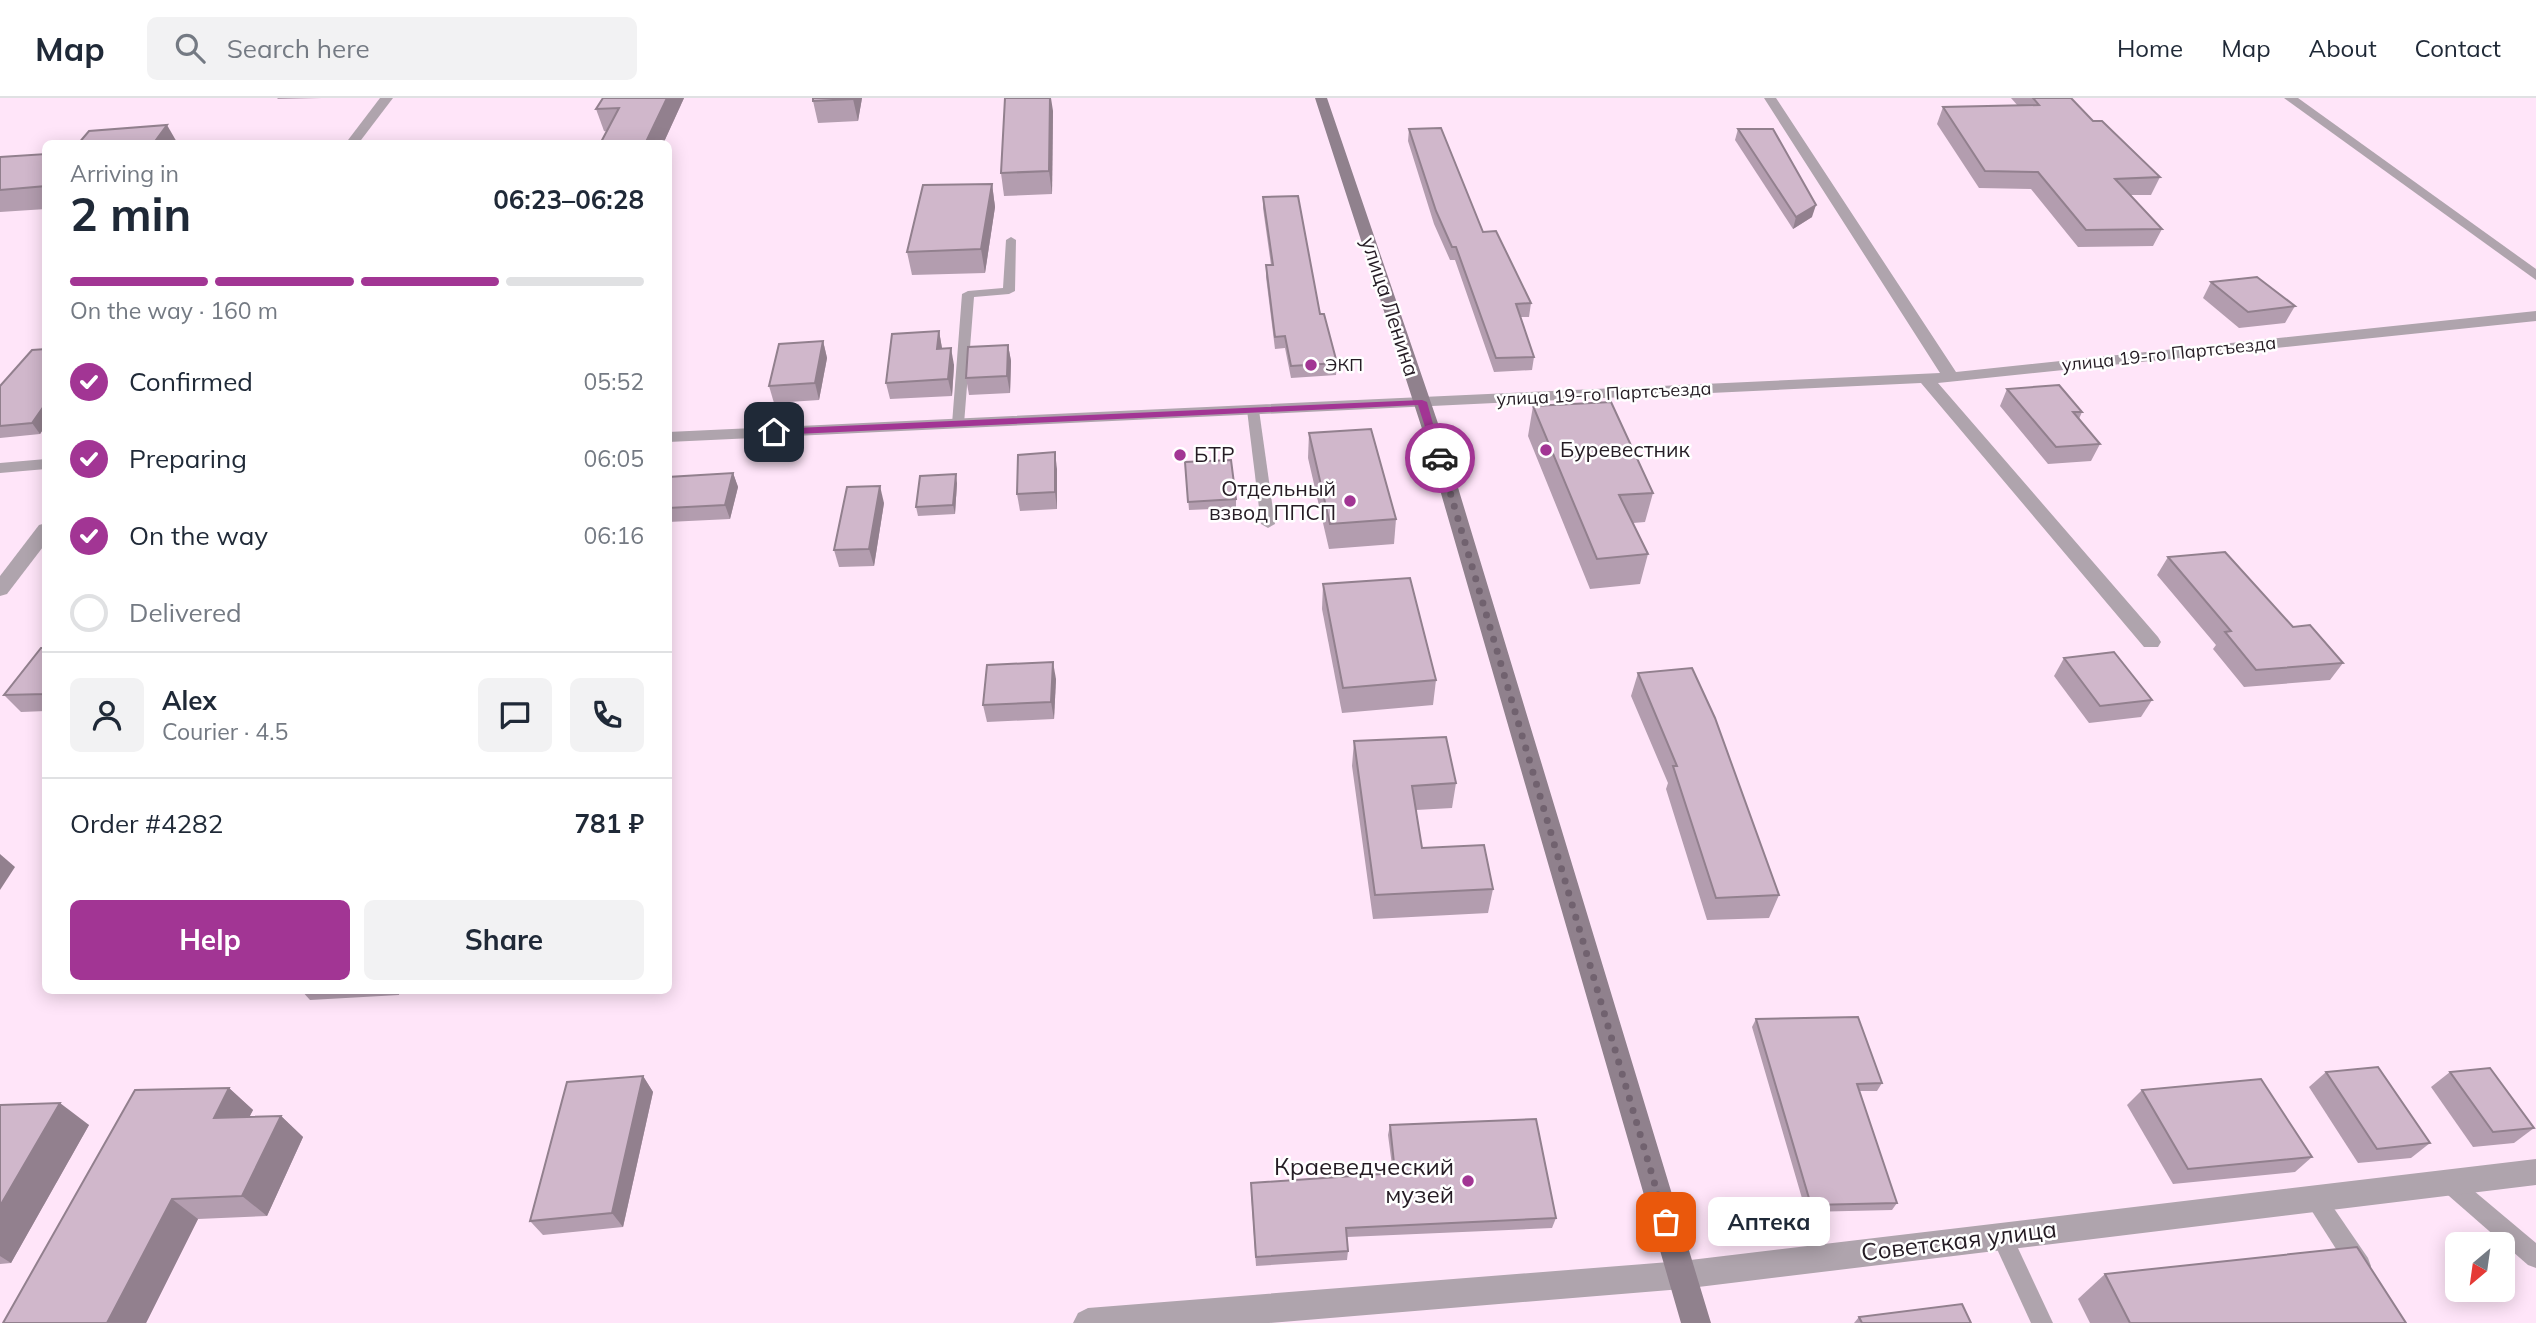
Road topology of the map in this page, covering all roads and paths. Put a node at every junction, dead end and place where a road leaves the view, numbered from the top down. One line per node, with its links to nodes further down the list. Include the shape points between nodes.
1 (387, 98): 5 (street)
2 (1321, 98): 11 (main road, улица Ленина)
3 (1770, 98): 9 (street)
4 (2290, 98): 7 (street)
5 (354, 140)
6 (1011, 240): 13 (lane, via 1009,291 968,293)
7 (2536, 276)
8 (2536, 316): 9 (street, улица 19-го Партсъезда)
9 (1951, 377): 10 (street, улица 19-го Партсъезда)
10 (1924, 378): 11 (street, улица 19-го Партсъезда); 20 (street)
11 (1422, 402): 12 (street, улица 19-го Партсъезда); 26 (main road, улица Ленина)
12 (1252, 410): 13 (street, улица 19-го Партсъезда); 17 (lane)
13 (958, 424): 14 (street, улица 19-го Партсъезда)
14 (672, 437)
15 (42, 464): 16 (street)
16 (0, 468)
17 (1268, 524)
18 (42, 534): 19 (street)
19 (0, 589)
20 (2151, 642)
21 (2536, 1172): 22 (street, Советская улица)
22 (2448, 1182): 23 (street, Советская улица); 25 (lane)
23 (2315, 1198): 24 (street, Советская улица); 27 (lane)
24 (2002, 1236): 26 (street, Советская улица); 30 (lane)
25 (2536, 1257)
26 (1682, 1275): 28 (street, Советская улица); 29 (main road, улица Ленина)
27 (2376, 1289)
28 (1088, 1323)
29 (1696, 1323)
30 (2042, 1323)

